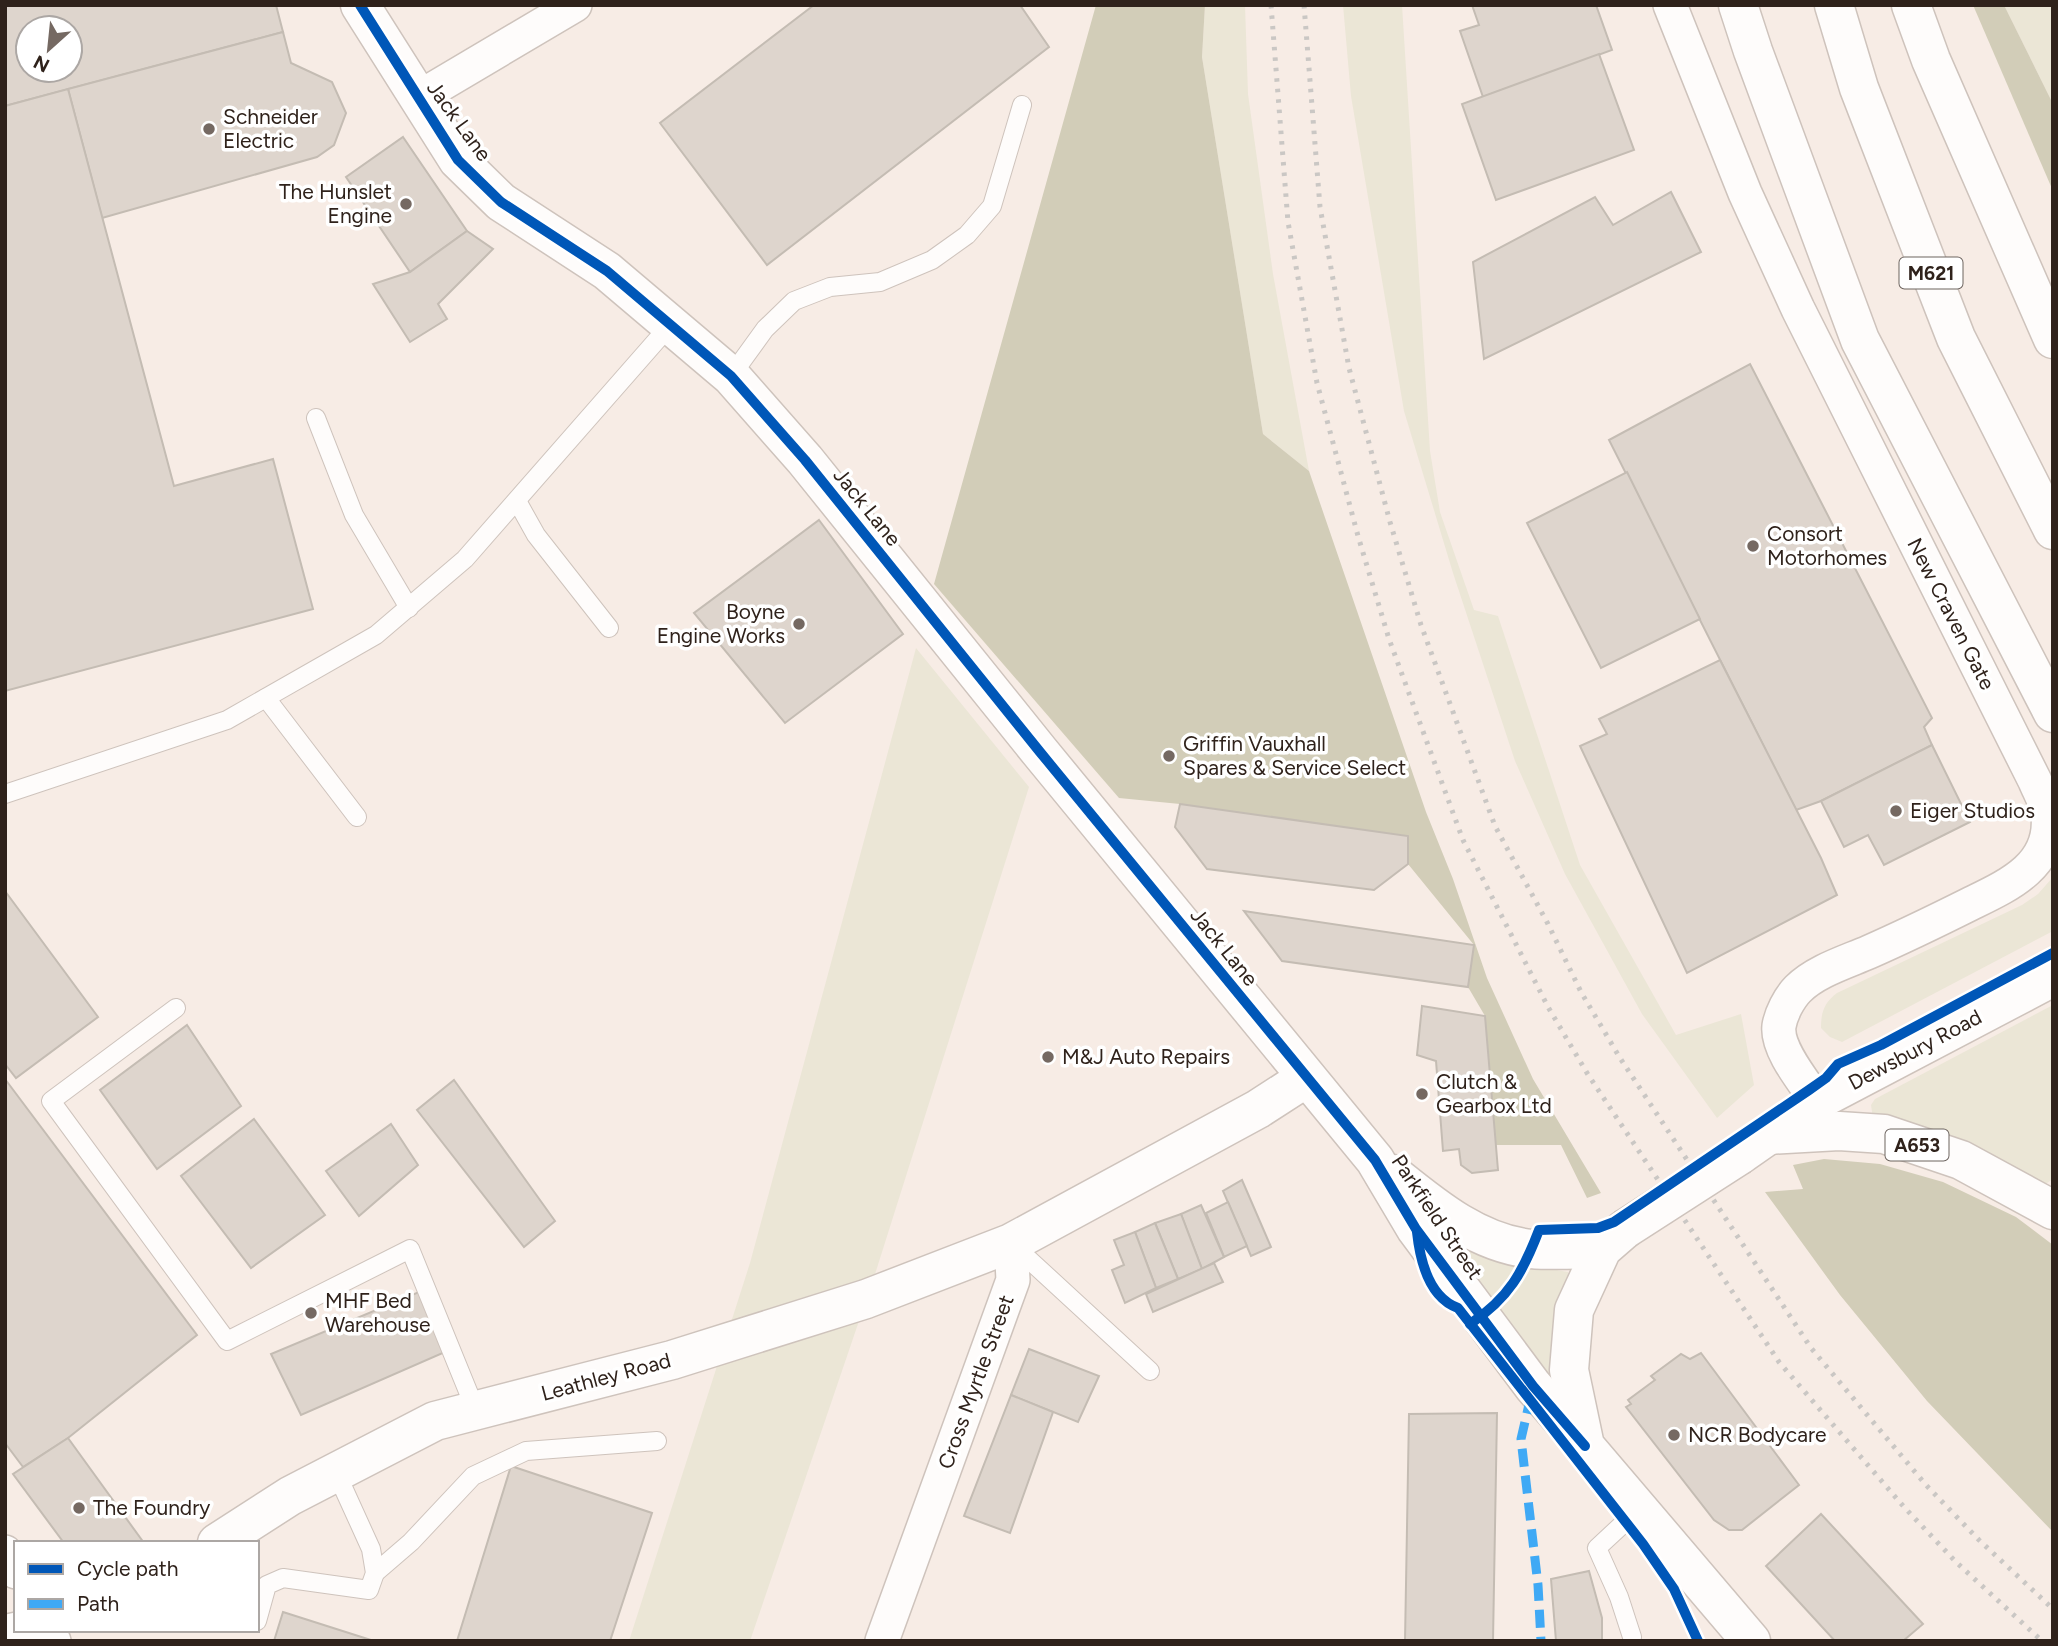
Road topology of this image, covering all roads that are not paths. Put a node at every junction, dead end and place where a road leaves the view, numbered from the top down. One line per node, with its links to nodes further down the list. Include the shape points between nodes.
1 (360, 5): 7 (main road, Jack Lane)
2 (575, 5): 7 (street)
3 (1670, 5): 24 (street, New Craven Gate, via 1745,193 1793,298 2048,814 2040,853 2028,871 2011,884 1826,971 1798,989 1778,1028 1783,1049)
4 (1738, 5): 18 (main road, via 1860,340)
5 (1834, 5): 14 (main road, M621, via 1859,88 1956,338)
6 (1911, 5): 10 (main road)
7 (418, 98): 9 (main road, Jack Lane, via 458,160 501,202 607,271)
8 (1022, 105): 11 (lane, via 992,206 967,235 932,260 880,282 830,287 794,301 765,329)
9 (671, 324): 11 (main road, Jack Lane); 13 (lane)
10 (2053, 339)
11 (731, 376): 23 (main road, Jack Lane, via 805,460)
12 (316, 418): 15 (lane, via 355,515)
13 (517, 501): 15 (lane, via 465,559); 16 (lane, via 536,535)
14 (2053, 530)
15 (409, 608): 17 (lane, via 376,635)
16 (609, 628)
17 (266, 698): 19 (lane, via 227,720); 20 (lane)
18 (2053, 713)
19 (5, 794)
20 (358, 817)
21 (2053, 977): 24 (main road, Dewsbury Road / A653)
22 (176, 1008): 31 (lane, via 51,1101 227,1341 410,1249)
23 (1306, 1078): 26 (main road, Parkfield Street); 29 (main road, via 1258,1110)
24 (1817, 1101): 25 (main road, Dewsbury Road / A653)
25 (1754, 1145): 27 (main road, A653, via 1839,1131 1884,1134 1961,1160); 28 (main road, Dewsbury Road / A653, bridge)
26 (1375, 1160): 28 (main road, Parkfield Street, via 1428,1202 1483,1236 1505,1244 1532,1249); 33 (main road, Parkfield Street, via 1416,1228 1533,1386)
27 (2053, 1210)
28 (1614, 1239): 33 (main road, via 1574,1310 1569,1370)
29 (1011, 1242): 30 (lane); 31 (main road, Leathley Road, via 866,1299 673,1360); 42 (street, Cross Myrtle Street, via 1013,1280)
30 (1150, 1371)
31 (477, 1410): 34 (main road, Leathley Road, via 435,1421)
32 (657, 1441): 39 (lane, via 526,1451 473,1476)
33 (1585, 1446): 35 (main road, Parkfield Street)
34 (336, 1472): 36 (main road, Leathley Road); 39 (lane, via 371,1549)
35 (1639, 1509): 41 (lane, via 1597,1548); 43 (main road, Parkfield Street)
36 (220, 1541)
37 (5, 1552): 38 (street)
38 (14, 1568)
39 (375, 1573): 40 (lane, via 369,1590 283,1578 268,1585)
40 (259, 1614)
41 (1632, 1637)
42 (882, 1641)
43 (1751, 1641)

